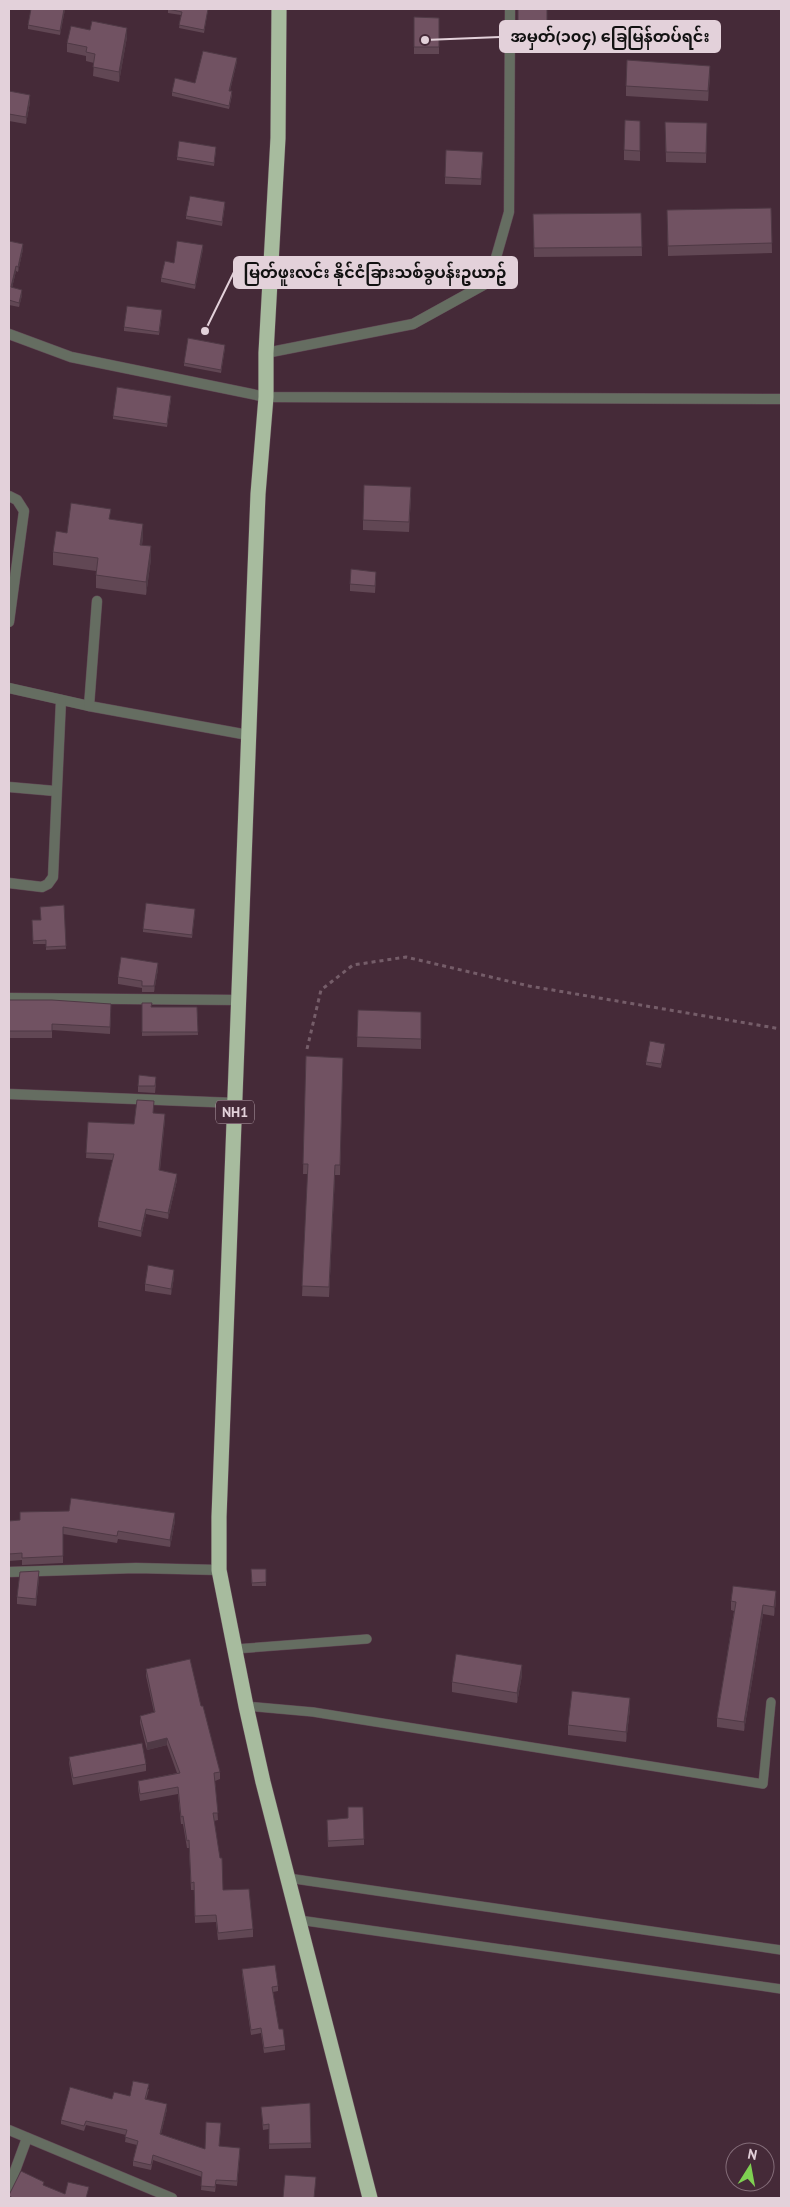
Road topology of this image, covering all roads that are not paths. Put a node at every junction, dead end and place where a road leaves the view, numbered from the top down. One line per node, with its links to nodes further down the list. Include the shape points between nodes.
1 (279, 9): 4 (highway, NH1, via 278,138)
2 (510, 9): 4 (street, via 509,212 489,282 413,324)
3 (9, 334): 5 (street, via 71,356)
4 (266, 353): 5 (highway, NH1)
5 (266, 397): 6 (street); 14 (highway, NH1, via 258,494)
6 (781, 398)
7 (9, 496): 8 (street, via 17,500 24,511)
8 (11, 595): 10 (street)
9 (97, 600): 13 (street)
10 (9, 622)
11 (9, 688): 12 (street)
12 (61, 700): 13 (street); 16 (street)
13 (88, 706): 14 (street)
14 (248, 735): 19 (highway, NH1)
15 (9, 787): 16 (street)
16 (55, 791): 17 (street, via 53,877 42,887)
17 (9, 883)
18 (9, 998): 19 (street)
19 (238, 1000): 21 (highway, NH1)
20 (9, 1094): 21 (street)
21 (235, 1103): 22 (highway, NH1)
22 (219, 1570): 23 (street, via 136,1568); 25 (highway, NH1)
23 (9, 1572)
24 (368, 1639): 25 (lane)
25 (235, 1649): 27 (highway, NH1)
26 (771, 1702): 27 (lane, via 763,1784 313,1712)
27 (246, 1706): 28 (highway, NH1)
28 (288, 1878): 29 (highway, NH1); 30 (lane)
29 (299, 1920): 31 (lane); 36 (highway, NH1)
30 (781, 1950)
31 (781, 1989)
32 (9, 2130): 33 (street)
33 (28, 2138): 34 (street); 35 (street)
34 (9, 2186)
35 (172, 2198)
36 (370, 2198)

